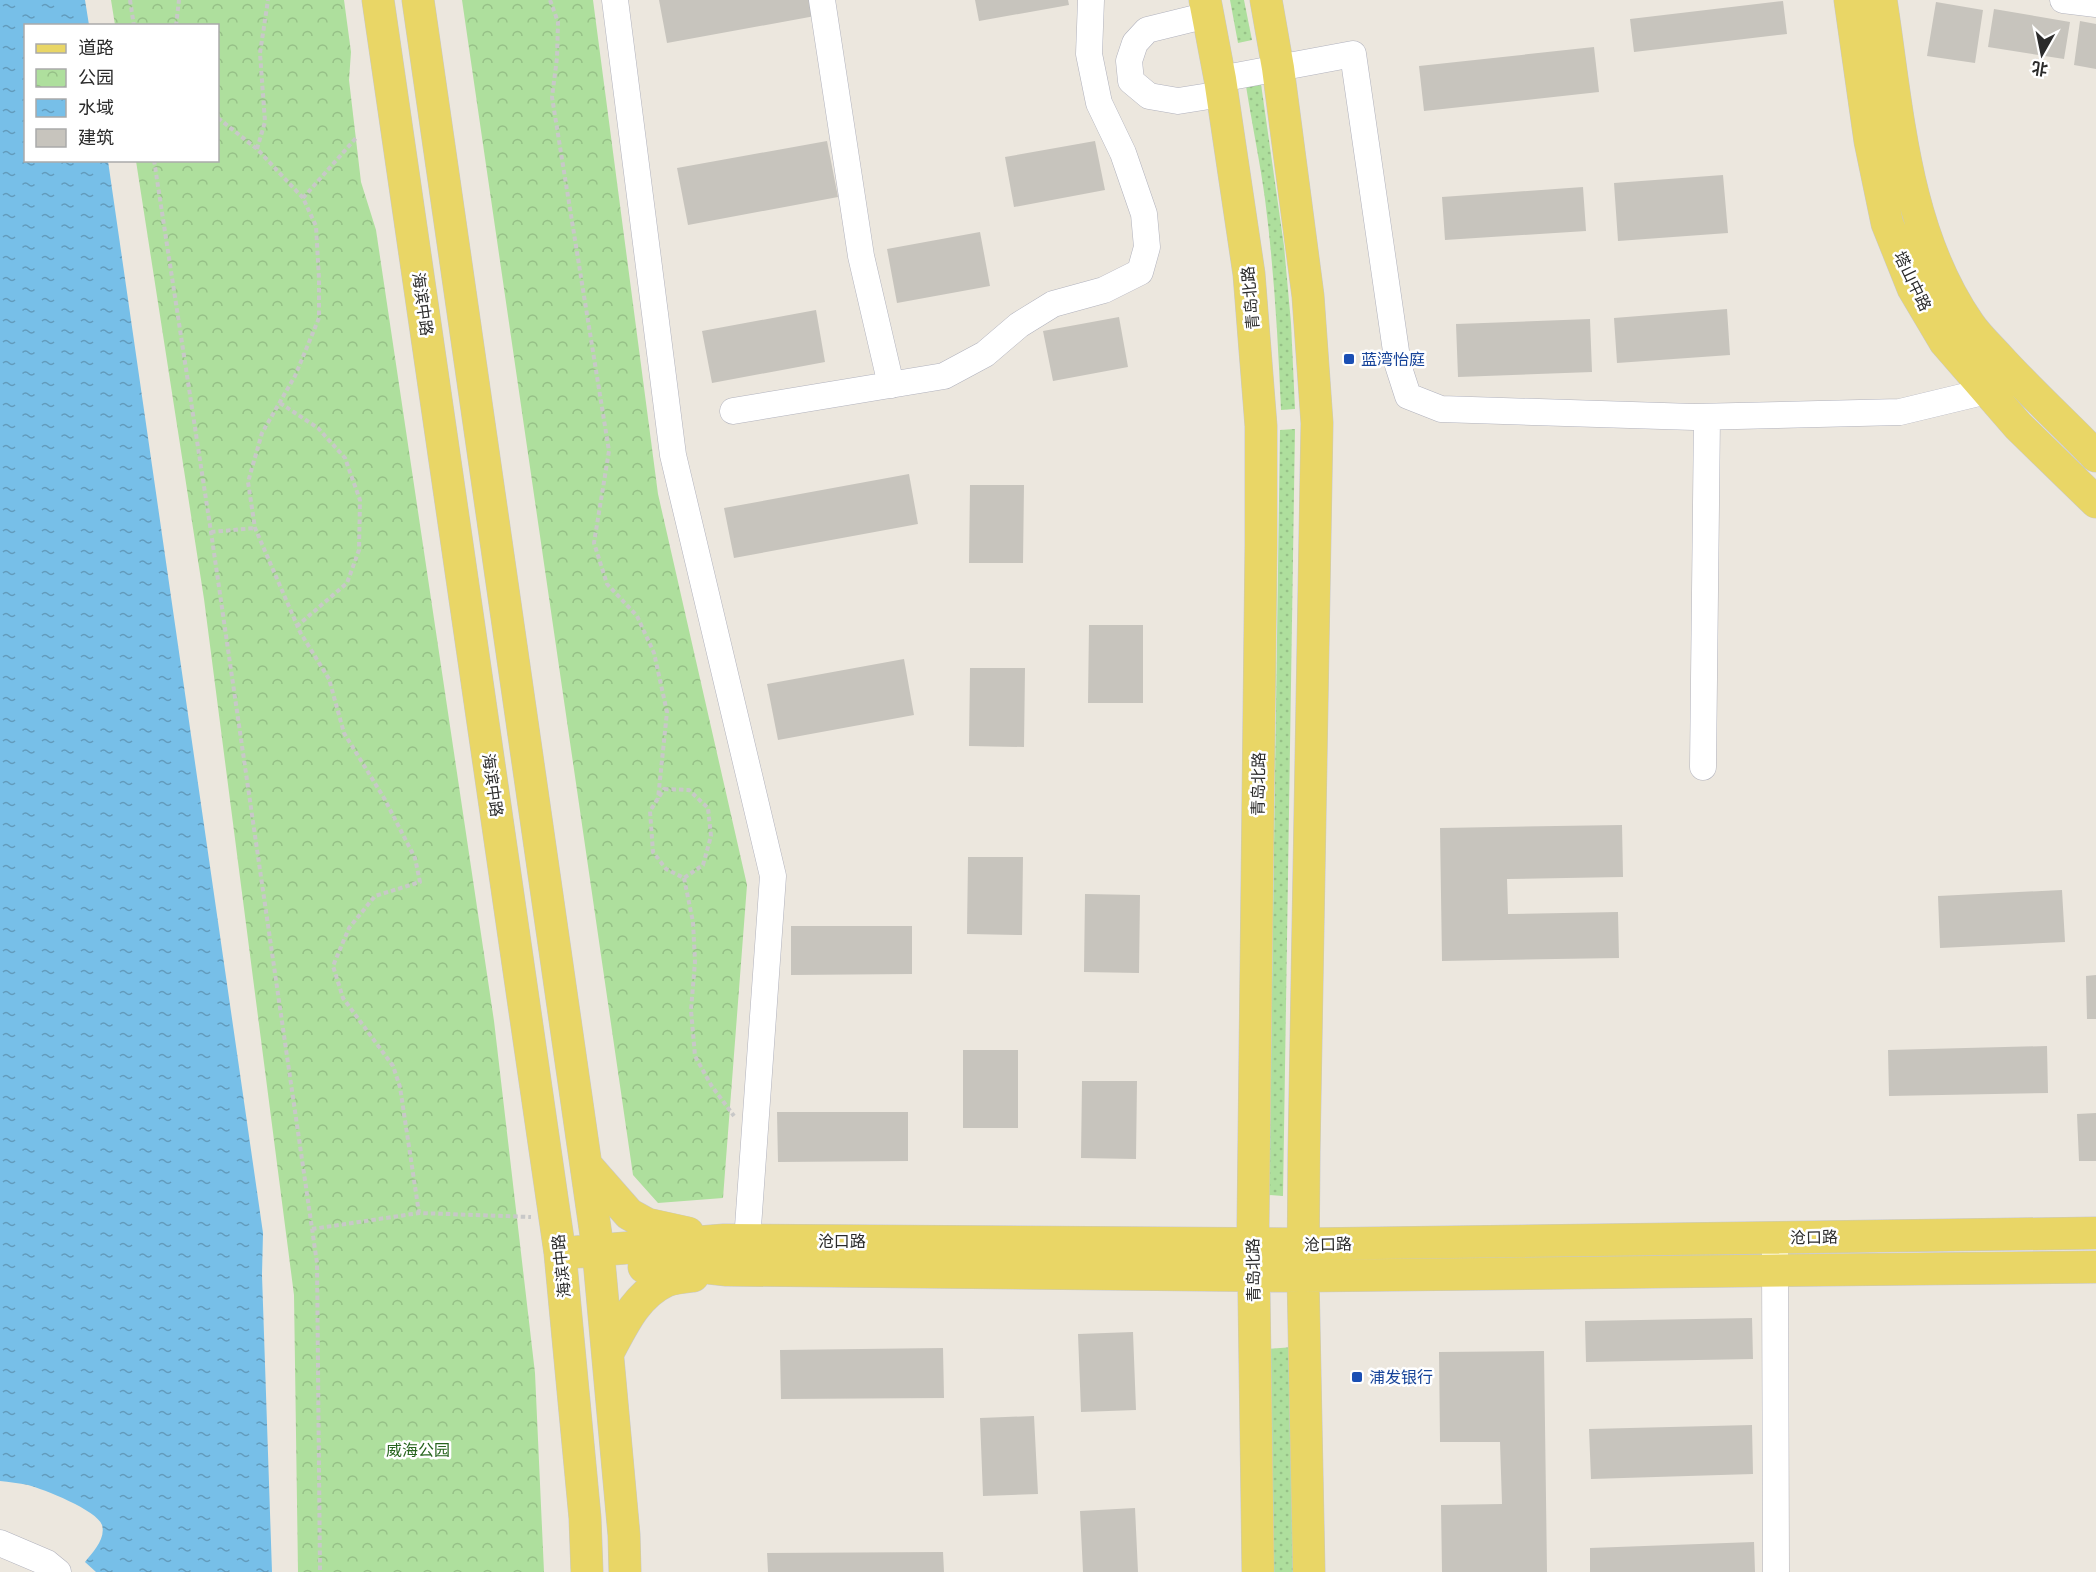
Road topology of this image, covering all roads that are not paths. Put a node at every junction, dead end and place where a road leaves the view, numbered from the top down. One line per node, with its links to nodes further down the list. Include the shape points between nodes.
1 (378, 0): 32 (main road, 海滨中路)
2 (418, 0): 25 (main road)
3 (615, 0): 30 (street, via 673,455 773,876 754,1143)
4 (822, 0): 18 (street, via 861,256)
5 (1091, 0): 13 (street)
6 (1266, 0): 14 (main road)
7 (1851, 0): 19 (main road, 塔山中路, via 1870,141 1887,223 1913,288 1945,342)
8 (1881, 0): 22 (main road, 塔山中路, via 1916,210 1943,277 1969,325)
9 (2063, 0): 10 (street)
10 (2096, 4)
11 (1206, 8): 12 (street, via 1148,30); 16 (main road, 青岛北路)
12 (1133, 49): 13 (street); 15 (street, via 1129,61 1131,81)
13 (1089, 54): 17 (street)
14 (1278, 68): 16 (street); 21 (street, via 1353,54 1398,365 1408,396 1442,409); 29 (main road, via 1308,296 1317,423)
15 (1138, 87): 16 (street, via 1149,96 1178,101); 17 (street)
16 (1221, 87): 28 (main road, 青岛北路, via 1249,274 1261,426)
17 (1097, 94): 18 (street, via 1144,214 1147,247 1140,272 1104,290 1053,304 1019,325 985,354 944,376)
18 (891, 385): 20 (street)
19 (1988, 391): 21 (street, via 1900,412); 23 (main road, 塔山中路)
20 (733, 411)
21 (1707, 417): 24 (street)
22 (2096, 456)
23 (2096, 502)
24 (1703, 767)
25 (586, 1165): 30 (main road, via 629,1214 647,1224); 31 (main road)
26 (2096, 1233): 27 (main road, 沧口路)
27 (1775, 1238): 29 (main road, 沧口路); 34 (street)
28 (1253, 1244): 29 (main road, 沧口路); 30 (main road, 沧口路); 35 (main road, 青岛北路)
29 (1303, 1244): 36 (main road)
30 (733, 1250): 31 (main road, 沧口路, via 682,1265); 35 (main road, 沧口路); 37 (main road, via 647,1292 630,1312)
31 (599, 1259): 32 (main road, 沧口路); 37 (main road)
32 (561, 1262): 40 (main road, 海滨中路)
33 (2096, 1267): 34 (main road, 沧口路)
34 (1775, 1271): 36 (main road, 沧口路); 44 (street)
35 (1253, 1276): 36 (main road, 沧口路); 42 (main road, 青岛北路)
36 (1303, 1276): 43 (main road)
37 (608, 1353): 41 (main road)
38 (0, 1543): 39 (street, via 47,1563)
39 (57, 1572)
40 (587, 1572)
41 (625, 1572)
42 (1258, 1572)
43 (1309, 1572)
44 (1776, 1572)

